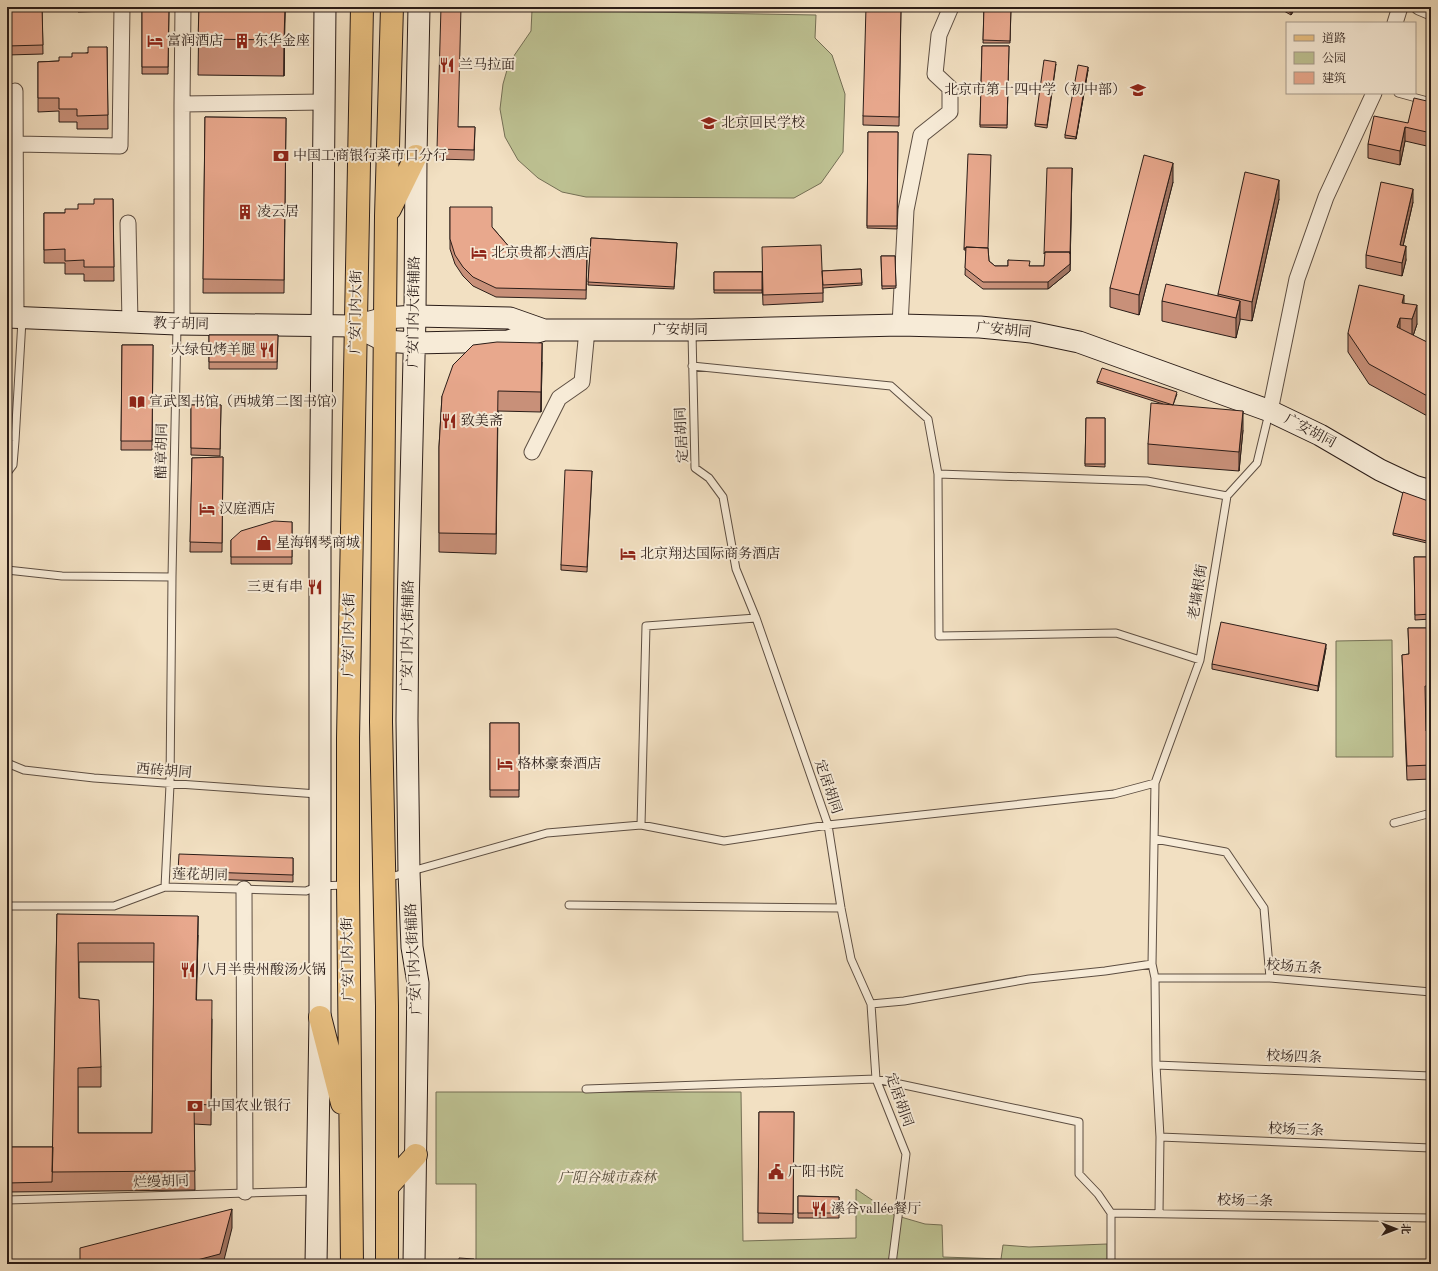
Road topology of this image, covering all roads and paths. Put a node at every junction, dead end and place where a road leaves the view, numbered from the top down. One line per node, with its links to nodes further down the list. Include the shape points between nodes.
1 (122, 7): 18 (street, via 120,146)
2 (183, 7): 17 (street)
3 (325, 7): 15 (street)
4 (362, 7): 30 (main road, 广安门内大街)
5 (392, 7): 20 (main road, 广安门内大街)
6 (419, 7): 19 (street, 广安门内大街辅路)
7 (951, 7): 29 (street, via 938,35 935,74 950,88 950,112 921,135 906,210)
8 (1400, 7): 11 (street)
9 (1419, 7): 10 (street)
10 (1431, 12)
11 (1395, 22)
12 (15, 90): 18 (street)
13 (1374, 94): 37 (street, via 1326,197 1297,279)
14 (1402, 94): 16 (lane)
15 (324, 102): 17 (street); 28 (street)
16 (1431, 102)
17 (182, 104): 27 (street)
18 (16, 144): 21 (street)
19 (416, 156): 20 (main road); 23 (street, 广安门内大街辅路)
20 (386, 216): 25 (main road, 广安门内大街)
21 (11, 219): 24 (street)
22 (128, 223): 26 (street)
23 (415, 316): 25 (street, 广安胡同); 31 (street, 广安胡同, via 510,318); 35 (street, 广安门内大街辅路)
24 (15, 318): 26 (street, 教子胡同); 39 (lane, via 15,441 13,465)
25 (385, 318): 30 (street, 广安胡同); 34 (main road, 广安门内大街)
26 (130, 322): 27 (street, 教子胡同)
27 (179, 324): 28 (street, 教子胡同); 44 (lane, 醋章胡同)
28 (323, 325): 30 (street, 教子胡同); 50 (street, via 320,546)
29 (900, 325): 33 (street, 广安胡同); 37 (street, 广安胡同, via 980,327 1031,332 1079,342)
30 (355, 326): 34 (street); 58 (main road, 广安门内大街)
31 (544, 330): 32 (street, 广安胡同); 35 (street, 广安胡同, via 508,341)
32 (587, 330): 33 (street, 广安胡同); 38 (street, via 582,382 559,398)
33 (692, 330): 36 (lane, 定居胡同)
34 (385, 341): 35 (street, 广安胡同); 57 (main road, 广安门内大街, via 381,722)
35 (414, 343): 56 (street, 广安门内大街辅路, via 407,720)
36 (692, 366): 40 (lane, via 891,386 928,419); 45 (lane, 定居胡同, via 695,468 709,478 723,497 736,570)
37 (1270, 411): 41 (street, 广安胡同, via 1320,435 1380,470); 42 (lane, via 1258,463)
38 (532, 452)
39 (7, 473)
40 (938, 474): 42 (lane, via 1147,481); 46 (lane, via 939,636 1116,633)
41 (1431, 491)
42 (1227, 496): 46 (lane, 老墙根街)
43 (7, 570): 44 (lane, via 62,576)
44 (172, 577): 49 (lane, 醋章胡同)
45 (756, 618): 53 (lane, via 646,626); 54 (lane, 定居胡同)
46 (1200, 660): 48 (lane, 老墙根街)
47 (7, 763): 49 (lane, 西砖胡同, via 24,770)
48 (1155, 783): 54 (lane, via 1114,794); 55 (lane)
49 (170, 785): 50 (lane, 西砖胡同); 60 (lane, 醋章胡同)
50 (321, 794): 59 (street)
51 (1431, 813): 52 (lane)
52 (1394, 823)
53 (641, 825): 54 (lane, via 724,841); 56 (lane, via 547,833)
54 (828, 825): 64 (lane, 定居胡同)
55 (1155, 839): 65 (lane); 67 (lane, via 1226,852 1264,908)
56 (409, 872): 57 (lane); 78 (street, 广安门内大街辅路, via 412,947 418,983)
57 (385, 879): 79 (main road, 广安门内大街)
58 (348, 885): 59 (lane, 莲花胡同); 75 (main road, 广安门内大街)
59 (319, 886): 61 (lane, 莲花胡同, via 306,891); 70 (street)
60 (165, 887): 61 (lane, 莲花胡同); 63 (lane, 莲花胡同, via 114,906)
61 (244, 889): 81 (street)
62 (569, 905): 64 (lane)
63 (7, 906)
64 (841, 908): 69 (lane, 定居胡同, via 851,959)
65 (1152, 964): 66 (lane); 69 (lane, via 1029,979 904,1001)
66 (1155, 978): 67 (lane, 校场五条); 71 (lane)
67 (1270, 978): 68 (lane, 校场五条)
68 (1431, 992)
69 (871, 1004): 73 (lane, 定居胡同)
70 (320, 1017): 75 (main road); 80 (street)
71 (1156, 1065): 72 (lane, 校场四条); 76 (lane)
72 (1431, 1076)
73 (876, 1079): 74 (lane); 83 (lane, via 1079,1122 1079,1174 1098,1194); 90 (lane, 定居胡同, via 906,1154)
74 (586, 1089)
75 (351, 1135): 87 (main road, 广安门内大街)
76 (1160, 1137): 77 (lane, 校场三条); 84 (lane)
77 (1431, 1148)
78 (416, 1155): 79 (main road); 89 (street, 广安门内大街辅路)
79 (387, 1187): 88 (main road, 广安门内大街)
80 (316, 1191): 81 (lane, 烂缦胡同); 86 (street)
81 (244, 1192): 82 (lane, 烂缦胡同)
82 (7, 1200)
83 (1111, 1213): 84 (lane, 校场二条); 91 (lane)
84 (1159, 1213): 85 (lane, 校场二条)
85 (1431, 1218)
86 (316, 1264)
87 (352, 1264)
88 (387, 1264)
89 (414, 1264)
90 (892, 1264)
91 (1111, 1264)

